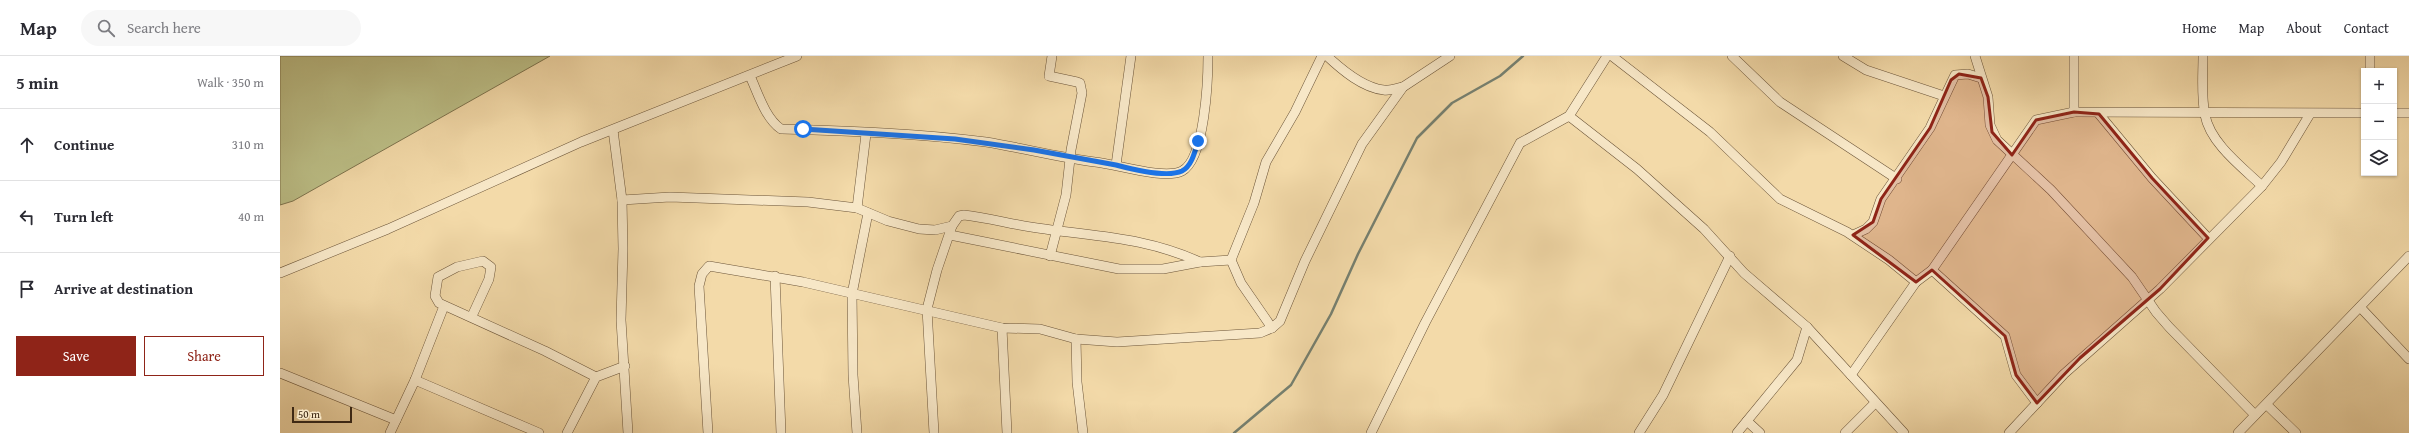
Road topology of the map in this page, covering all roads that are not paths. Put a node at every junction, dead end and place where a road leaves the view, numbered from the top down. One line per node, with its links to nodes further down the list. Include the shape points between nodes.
1 (797, 56): 17 (street)
2 (1052, 56): 32 (street, via 1050,76 1077,82 1081,87)
3 (1131, 56): 33 (street)
4 (1208, 56): 33 (street, via 1204,112 1194,154 1186,168 1181,171 1165,172 1134,170)
5 (1322, 56): 46 (street, via 1295,112 1266,162 1254,204)
6 (1327, 56): 19 (street, via 1348,74 1366,84 1384,90)
7 (1450, 56): 19 (street)
8 (1607, 56): 28 (street)
9 (1612, 56): 41 (street, via 1710,132 1780,199)
10 (1732, 56): 34 (street, via 1780,102)
11 (1843, 56): 20 (street, via 1866,70)
12 (1976, 56): 18 (street)
13 (2074, 56): 21 (street)
14 (2203, 56): 26 (street)
15 (2370, 56): 16 (street)
16 (2370, 68)
17 (750, 76): 29 (street); 30 (street, via 769,116 774,124 781,128)
18 (1981, 78): 20 (street, via 1968,74 1955,75); 31 (street, via 1988,97 1992,132)
19 (1403, 87): 60 (street, via 1362,144 1305,261 1280,321)
20 (1944, 96): 34 (street, via 1930,128)
21 (2074, 112): 25 (street); 31 (street, via 2036,120)
22 (2409, 112): 24 (street)
23 (2361, 113): 27 (street)
24 (2397, 113)
25 (2098, 114): 26 (street); 42 (street, via 2152,178)
26 (2204, 114): 27 (street); 35 (street, via 2208,127 2215,137)
27 (2310, 114): 35 (street, via 2281,162)
28 (1569, 116): 44 (street, via 1638,169); 84 (street, via 1520,143 1425,323)
29 (613, 130): 36 (street); 49 (street, via 388,229)
30 (866, 134): 32 (street, via 914,135 986,142); 37 (street)
31 (2012, 155): 48 (street); 53 (street, via 2051,190 2104,246 2132,277)
32 (1071, 158): 33 (street); 40 (street)
33 (1116, 165)
34 (1897, 179): 41 (street, via 1881,199 1873,222 1866,229)
35 (2262, 186): 42 (street)
36 (622, 200): 37 (street, via 687,197 808,202); 63 (street, via 621,298)
37 (857, 208): 38 (street)
38 (868, 213): 39 (street, via 903,226); 52 (street)
39 (951, 231): 40 (street, via 956,219 964,215); 43 (street); 56 (street)
40 (1058, 231): 43 (street); 47 (street, via 1142,241 1173,250)
41 (1853, 235): 51 (street)
42 (2208, 238): 53 (street)
43 (1050, 256): 47 (street, via 1119,270 1163,269)
44 (1730, 256): 58 (street, via 1744,273); 85 (street, via 1663,394)
45 (2409, 256): 55 (street)
46 (1231, 260): 47 (street); 60 (street, via 1241,283)
47 (1200, 262)
48 (1932, 270): 51 (street); 69 (street, via 2005,336 2016,375)
49 (280, 273)
50 (775, 276): 52 (street); 78 (street, via 716,266 705,269 702,274 699,286); 79 (street)
51 (1916, 282): 65 (street)
52 (852, 294): 56 (street); 80 (street)
53 (2147, 299): 69 (street, via 2080,358); 71 (street, via 2169,326)
54 (444, 306): 57 (street); 57 (street, via 438,303 435,296 438,278 457,267 483,261 491,267 489,280); 67 (street)
55 (2360, 308): 62 (street); 70 (street)
56 (926, 309): 59 (street); 81 (street)
57 (472, 316): 66 (street)
58 (1807, 327): 65 (street); 73 (street, via 1797,360)
59 (1002, 328): 61 (street, via 1040,329); 82 (street)
60 (1272, 328): 61 (street, via 1260,333 1214,337 1105,342)
61 (1076, 339): 83 (street, via 1077,382)
62 (2409, 359)
63 (625, 366): 66 (street); 77 (street)
64 (280, 373): 72 (street)
65 (1851, 375): 68 (street)
66 (596, 377): 76 (street)
67 (415, 380): 72 (street); 75 (street)
68 (1875, 403): 88 (street); 89 (street)
69 (2037, 403): 90 (street)
70 (2267, 404): 71 (street); 92 (street)
71 (2255, 415): 91 (street)
72 (396, 420): 74 (street)
73 (1747, 421): 86 (street); 87 (street)
74 (390, 433)
75 (539, 433)
76 (567, 433)
77 (628, 433)
78 (708, 433)
79 (781, 433)
80 (857, 433)
81 (934, 433)
82 (1007, 433)
83 (1083, 433)
84 (1371, 433)
85 (1639, 433)
86 (1737, 433)
87 (1760, 433)
88 (1845, 433)
89 (1904, 433)
90 (2009, 433)
91 (2238, 433)
92 (2296, 433)

